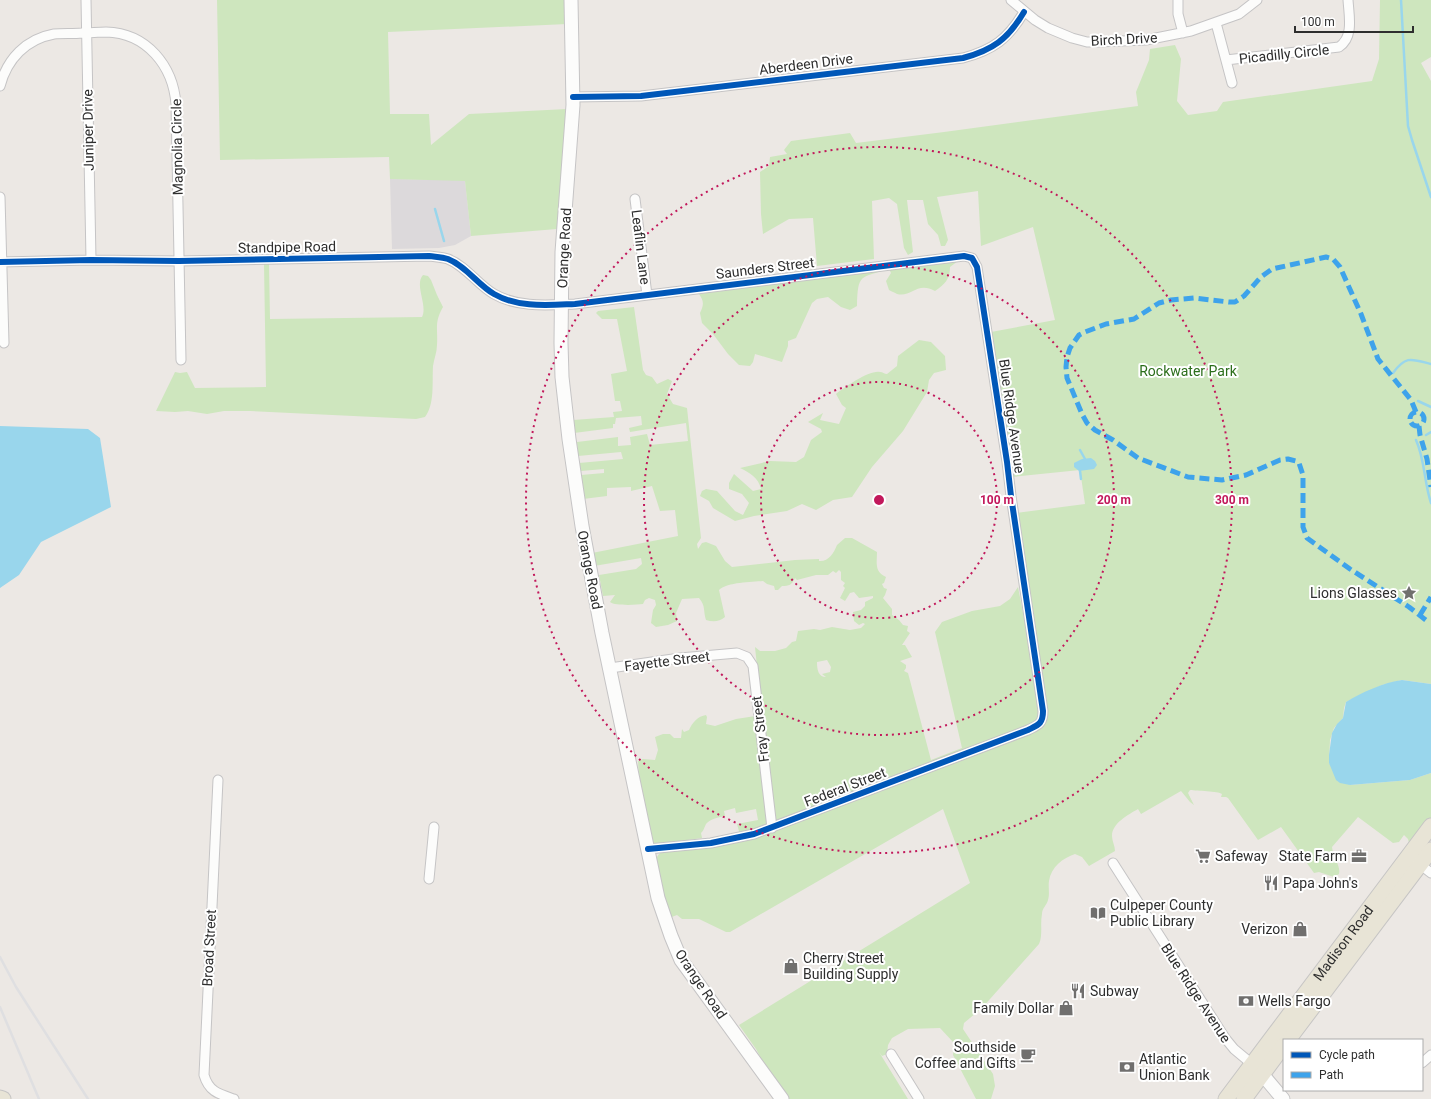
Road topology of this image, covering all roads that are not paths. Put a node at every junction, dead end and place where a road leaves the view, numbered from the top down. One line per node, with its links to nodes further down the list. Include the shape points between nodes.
1 (86, 0): 9 (street, Juniper Drive)
2 (571, 0): 14 (main road, Orange Road)
3 (1011, 0): 7 (street, Birch Drive)
4 (1178, 0): 10 (street, via 1178,14)
5 (1257, 0): 8 (street, Birch Drive, via 1239,14)
6 (1348, 0): 11 (street, Picadilly Circle, via 1349,34 1344,44 1339,47)
7 (1024, 12): 10 (street, Birch Drive, via 1048,28 1087,42 1146,40); 14 (street, Aberdeen Drive, via 1013,29 999,43 981,53 963,58 641,96)
8 (1216, 23): 10 (street, Birch Drive); 11 (street)
9 (86, 33): 13 (street, Magnolia Circle, via 38,38 22,48 6,67); 18 (street, Juniper Drive); 19 (street, Magnolia Circle, via 107,32 140,42 155,52 167,71 175,91 176,104)
10 (1183, 33)
11 (1226, 60): 12 (street)
12 (1232, 83)
13 (0, 86)
14 (573, 97): 22 (main road, Orange Road, via 562,245)
15 (0, 197): 20 (street)
16 (635, 199): 21 (street, Leaflin Lane)
17 (972, 258): 21 (street, Saunders Street, via 964,256); 27 (street, Blue Ridge Avenue, via 978,267 1043,711)
18 (91, 260): 19 (street, Standpipe Road); 20 (street, Standpipe Road)
19 (179, 261): 22 (street, Standpipe Road, via 436,257 454,263 488,290 505,299 526,304); 24 (street, Magnolia Circle)
20 (1, 262): 23 (street)
21 (647, 295): 22 (street, Saunders Street)
22 (561, 305): 26 (main road, Orange Road, via 562,364 569,439 582,526)
23 (4, 343)
24 (181, 360)
25 (724, 654): 26 (street, Fayette Street); 31 (street, Fray Street, via 742,654 753,666)
26 (610, 668): 32 (main road, Orange Road)
27 (1042, 721): 31 (street, Federal Street, via 1028,730)
28 (218, 780): 43 (street, Broad Street, via 204,1075 209,1087 215,1092)
29 (434, 826): 36 (street)
30 (1431, 826): 35 (main road, Madison Road)
31 (772, 828): 32 (street, Federal Street, via 730,840)
32 (648, 849): 44 (main road, Orange Road, via 663,916 682,960)
33 (1431, 850): 35 (main road, Madison Road)
34 (1113, 863): 42 (street, Blue Ridge Avenue, via 1225,1038)
35 (1420, 865): 37 (main road, Madison Road); 42 (main road, Madison Road)
36 (429, 879)
37 (1289, 1039)
38 (1283, 1046): 42 (main road, Madison Road)
39 (891, 1054): 45 (street)
40 (1431, 1055): 41 (street)
41 (1423, 1062)
42 (1257, 1069): 46 (main road, Madison Road); 47 (main road, Madison Road); 48 (main road)
43 (234, 1099)
44 (782, 1099)
45 (919, 1099)
46 (1226, 1099)
47 (1244, 1099)
48 (1283, 1099)

